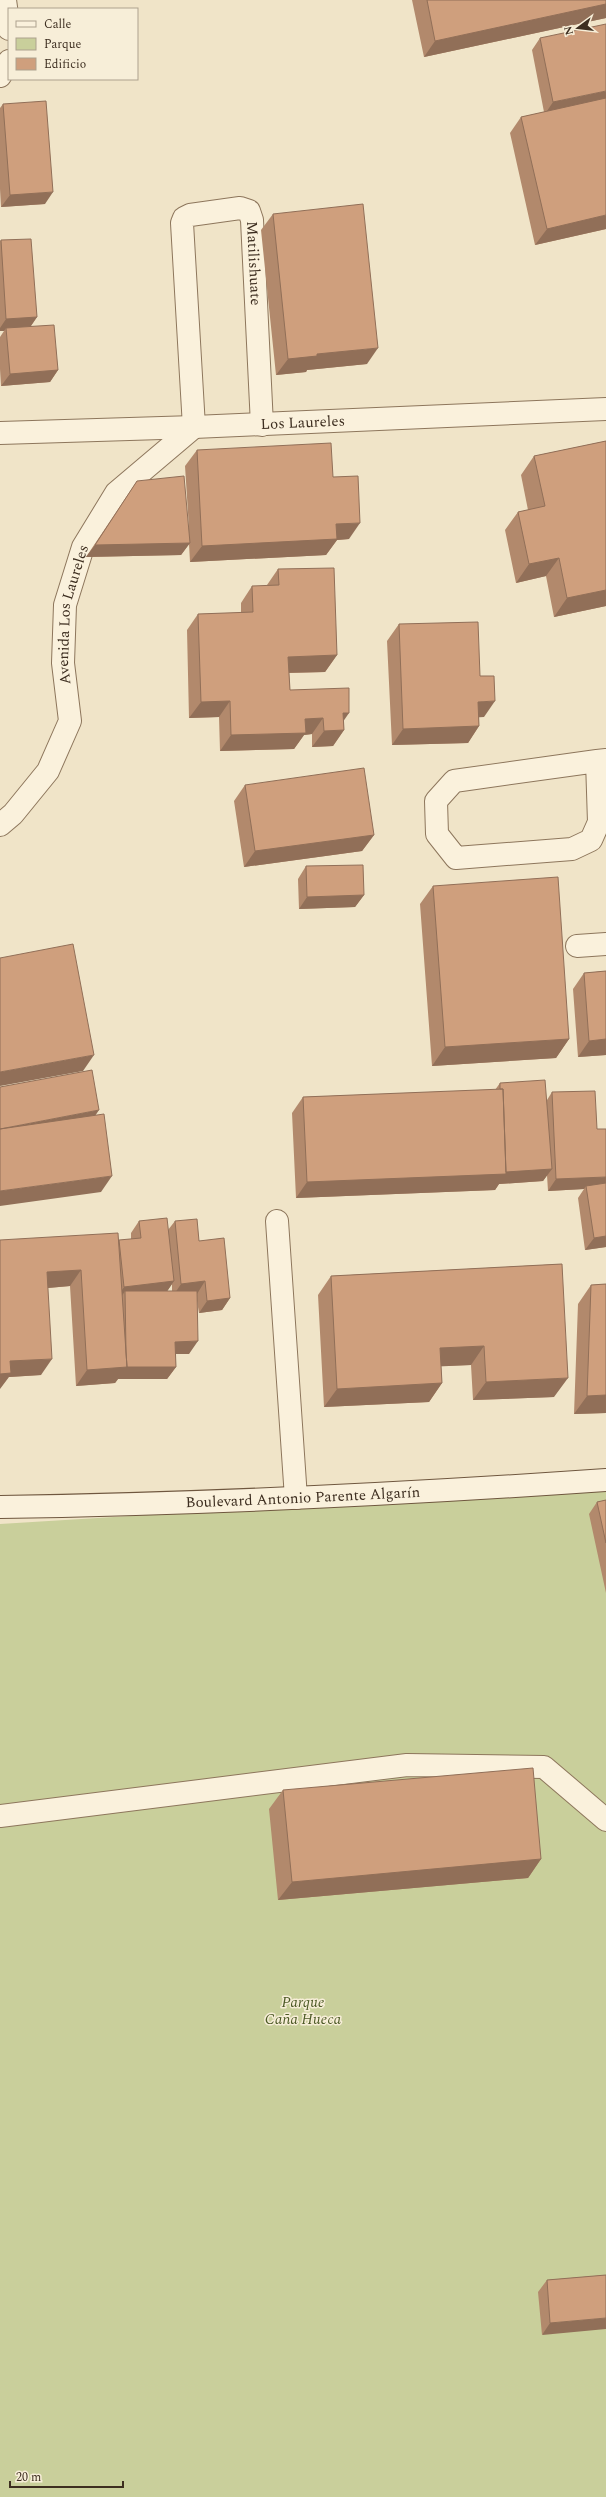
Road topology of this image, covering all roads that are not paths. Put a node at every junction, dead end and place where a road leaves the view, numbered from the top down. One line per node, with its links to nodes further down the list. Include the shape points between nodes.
1 (5, 0): 2 (street)
2 (8, 22)
3 (8, 63): 4 (street)
4 (0, 76)
5 (606, 409): 6 (street, Los Laureles)
6 (262, 425): 7 (street, Los Laureles); 7 (street, Matilishuate, via 252,220 249,210 240,208 190,214 182,223)
7 (194, 427): 8 (street, Los Laureles); 10 (street, Avenida Los Laureles, via 116,493 83,547 65,605 63,663 70,721 48,771 13,814)
8 (0, 433)
9 (602, 761): 9 (street, via 454,780 436,801 437,834 456,858 572,849 591,840 599,822)
10 (0, 825)
11 (606, 944): 12 (street)
12 (577, 946)
13 (277, 1221): 15 (street)
14 (606, 1480): 15 (street, Boulevard Antonio Parente Algarín, via 373,1496)
15 (296, 1498): 16 (street, Boulevard Antonio Parente Algarín)
16 (0, 1507)
17 (0, 1816): 18 (street, via 406,1765 544,1767)
18 (606, 1820)

